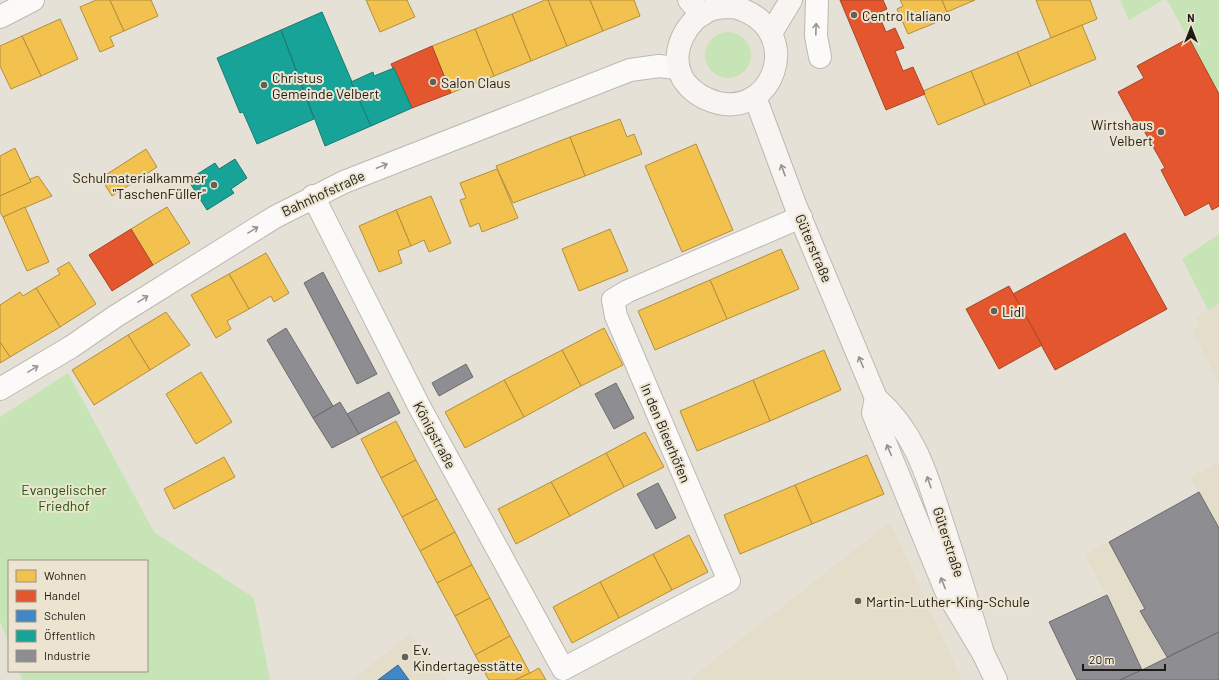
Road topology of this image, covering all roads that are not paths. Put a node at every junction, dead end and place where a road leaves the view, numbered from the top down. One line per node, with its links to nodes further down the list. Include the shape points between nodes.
1 (33, 0): 6 (street)
2 (791, 0): 7 (main road)
3 (817, 0): 8 (street, one-way to 3, via 816,36)
4 (749, 5): 5 (main road, via 711,9); 7 (main road)
5 (695, 7): 9 (main road, via 681,40)
6 (0, 17)
7 (771, 33): 10 (main road, via 775,45 775,69 764,90)
8 (820, 57)
9 (677, 68): 10 (main road, via 691,88 713,102 734,103); 11 (street, Bahnhofstraße, one-way to 9, via 380,167 630,70 659,66)
10 (755, 97): 12 (main road, Güterstraße, one-way to 10)
11 (313, 196): 13 (street, Bahnhofstraße, one-way to 11, via 71,347 275,217); 14 (street, Königstraße, via 419,406)
12 (801, 217): 14 (street, In den Bieerhöfen, via 628,291 613,300 616,316 729,581); 15 (main road, Güterstraße, one-way to 12, via 946,591 873,413 876,398)
13 (0, 389)
14 (563, 670)
15 (996, 680)

